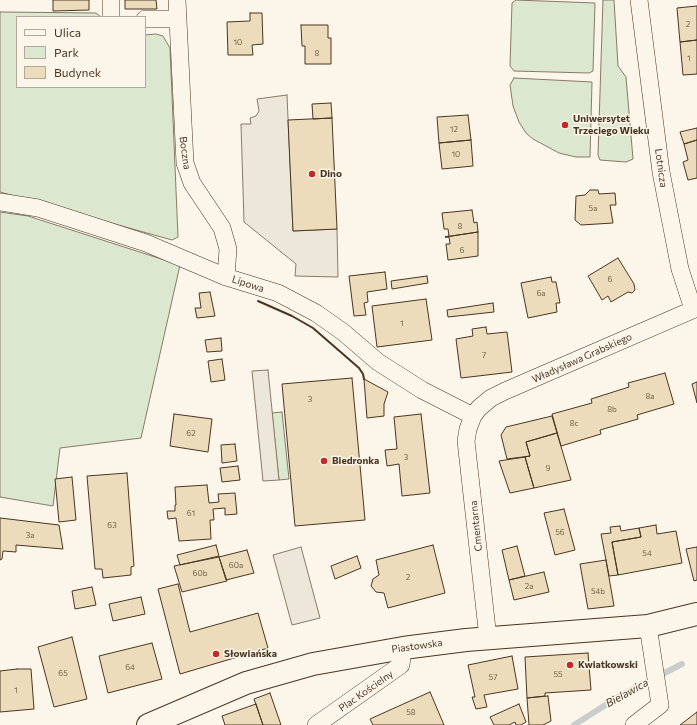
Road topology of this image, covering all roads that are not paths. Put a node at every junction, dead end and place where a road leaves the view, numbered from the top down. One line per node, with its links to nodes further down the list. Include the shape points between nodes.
1 (111, 0): 4 (street)
2 (177, 0): 6 (street, Boczna)
3 (639, 0): 9 (street, Lotnicza, via 662,179 680,269)
4 (111, 16)
5 (146, 19): 6 (street)
6 (177, 19): 8 (street, Boczna, via 185,162 192,183 222,228 228,249)
7 (0, 202): 8 (street, Lipowa, via 38,208 146,243)
8 (226, 277): 10 (street, Lipowa, via 278,293 316,313 378,362 422,390)
9 (695, 308): 10 (street, Władysława Grabskiego, via 505,391 491,398)
10 (473, 416): 13 (street, Cmentarna, via 466,441)
11 (697, 614): 12 (main road, Piastowska)
12 (648, 626): 13 (main road, Piastowska); 17 (street, via 660,705)
13 (488, 638): 14 (main road, Piastowska)
14 (402, 648): 15 (main road, Piastowska, via 278,672 228,690); 16 (street, Plac Kościelny, via 401,666)
15 (148, 725)
16 (316, 725)
17 (634, 725)

